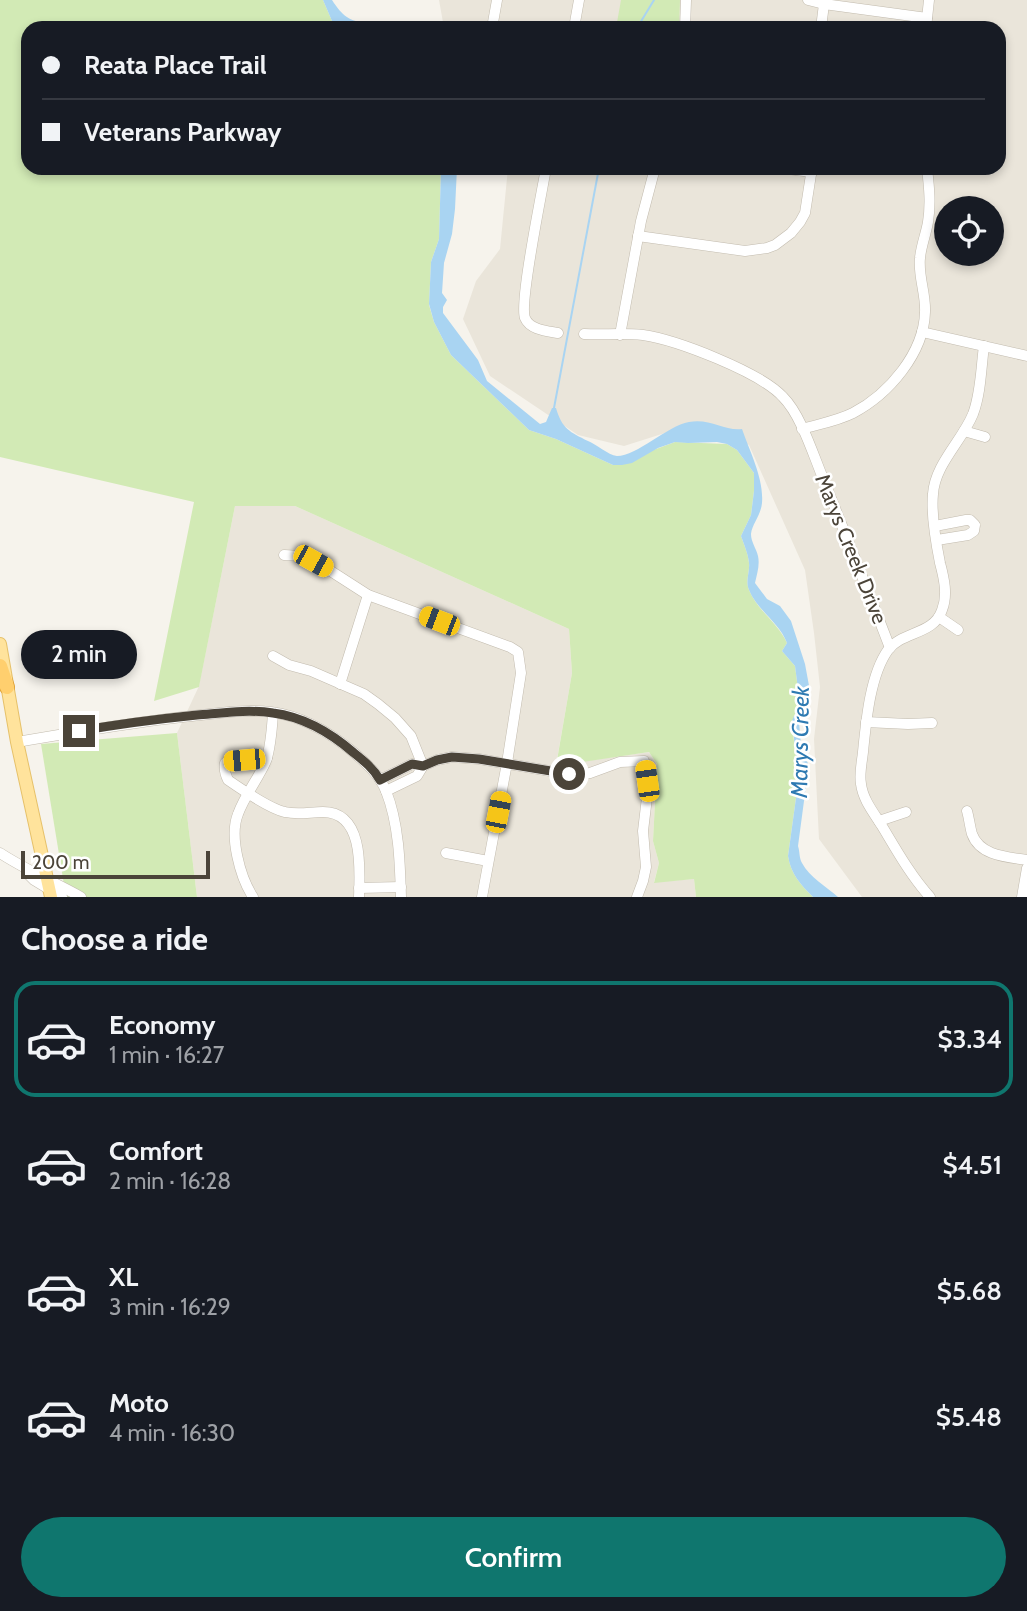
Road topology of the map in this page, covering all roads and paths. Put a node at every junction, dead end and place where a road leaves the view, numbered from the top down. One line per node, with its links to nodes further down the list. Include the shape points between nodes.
1 (497, 0): 7 (street)
2 (579, 0): 8 (street)
3 (686, 0): 9 (street)
4 (808, 0): 6 (street)
5 (929, 0): 12 (street)
6 (824, 4): 10 (street); 11 (street)
7 (493, 21)
8 (575, 21)
9 (685, 21)
10 (822, 21)
11 (915, 21)
12 (926, 21)
13 (545, 175): 19 (street, via 523,315 536,328)
14 (653, 175): 17 (street)
15 (811, 175): 17 (street, via 800,222 767,248 745,251)
16 (927, 175): 18 (street, via 928,222 919,264 926,308)
17 (638, 236): 21 (street)
18 (922, 332): 22 (street); 24 (street, via 908,362 872,401 836,420)
19 (558, 333)
20 (584, 334): 21 (street, Marys Creek Drive)
21 (620, 335): 24 (street, Marys Creek Drive, via 675,343 754,375 785,398)
22 (984, 346): 23 (street); 25 (street, via 977,402)
23 (1027, 356)
24 (802, 429): 34 (street, Marys Creek Drive)
25 (964, 431): 26 (street); 27 (street, via 934,485)
26 (985, 438)
27 (935, 526): 28 (street); 28 (street, via 966,520 975,525 968,535)
28 (937, 540): 31 (street, via 944,581)
29 (284, 555): 30 (street, via 313,561)
30 (368, 595): 37 (street); 44 (street, via 518,652 521,673)
31 (939, 617): 32 (street); 34 (street)
32 (958, 631)
33 (0, 644): 38 (main road)
34 (890, 648): 40 (street, Marys Creek Drive, via 878,670)
35 (273, 656): 37 (street)
36 (0, 666): 38 (highway)
37 (340, 684): 45 (street, via 364,694 395,718 411,736)
38 (7, 687): 42 (main road)
39 (273, 713): 42 (street, via 153,720); 43 (street); 46 (street, via 299,719 339,740)
40 (866, 722): 41 (street); 51 (street, Marys Creek Drive, via 861,784)
41 (932, 723)
42 (17, 742): 57 (main road)
43 (267, 758): 48 (street); 48 (street, via 225,763 228,780)
44 (507, 764): 45 (street, via 458,757); 54 (street); 64 (street, via 574,775 620,762 644,761 646,867)
45 (423, 766): 46 (street, via 412,764); 47 (street, via 417,776)
46 (380, 780): 47 (street)
47 (386, 791): 58 (street, via 397,837)
48 (248, 793): 59 (street, via 283,812 325,812 342,817 351,826 358,849); 62 (street, via 235,833 240,866)
49 (967, 811): 55 (street, via 972,836 981,848)
50 (906, 812): 51 (street)
51 (879, 821): 65 (street, Marys Creek Drive)
52 (0, 853): 57 (street)
53 (446, 853): 54 (street)
54 (488, 860): 63 (street)
55 (1027, 860)
56 (1027, 868): 66 (street)
57 (49, 888): 60 (street); 61 (street)
58 (401, 892): 59 (street)
59 (359, 893)
60 (62, 897)
61 (81, 897)
62 (253, 897)
63 (482, 897)
64 (637, 897)
65 (930, 897)
66 (1022, 897)

